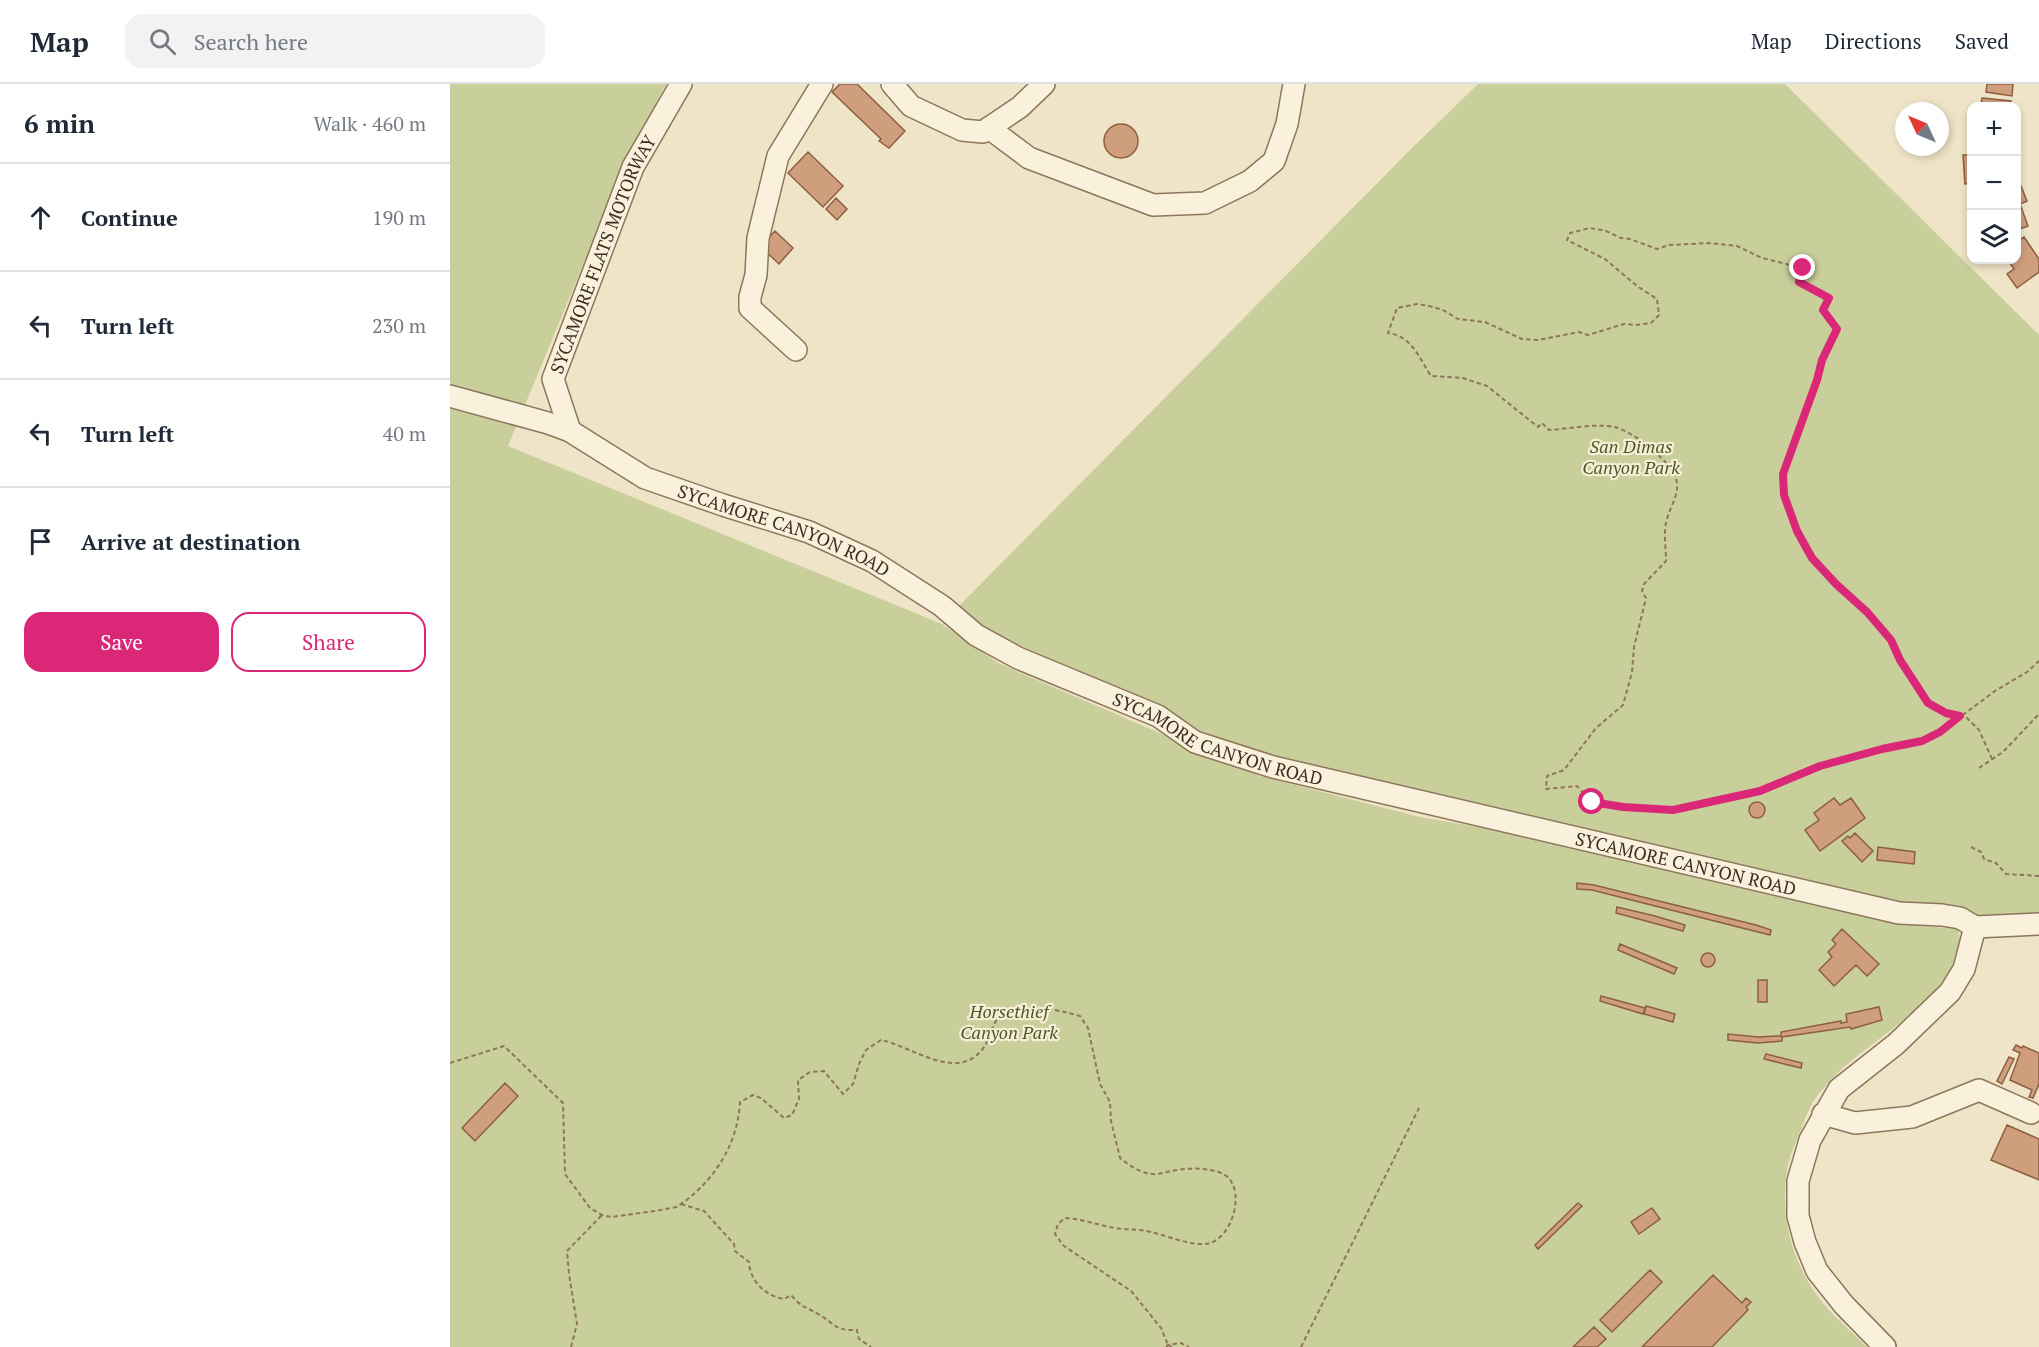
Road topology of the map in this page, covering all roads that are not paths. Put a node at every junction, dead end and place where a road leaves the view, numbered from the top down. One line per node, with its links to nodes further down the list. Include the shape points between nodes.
1 (681, 84): 9 (street, SYCAMORE FLATS MOTORWAY, via 633,167 553,379)
2 (822, 84): 7 (street, via 778,156 758,238 750,297 750,308)
3 (892, 84): 6 (street, via 911,106 962,130 983,132)
4 (1044, 84): 6 (street, via 1020,107)
5 (1293, 84): 6 (street, via 1287,124 1274,161 1250,182 1205,203 1153,205 1029,158)
6 (988, 128)
7 (796, 350)
8 (450, 396): 9 (street, SYCAMORE CANYON ROAD)
9 (570, 431): 11 (street, SYCAMORE CANYON ROAD, via 645,478 810,532 872,561 942,606 976,635 1018,658 1158,716 1195,742 1273,767 1899,913 1960,918)
10 (2039, 924): 11 (street, SYCAMORE CANYON ROAD)
11 (1975, 927): 12 (street, via 1964,969 1950,992 1896,1044 1839,1089)
12 (1823, 1113): 13 (street, via 1855,1123 1912,1117 1979,1090); 14 (street, via 1798,1181 1798,1216 1818,1271)
13 (2031, 1113)
14 (1885, 1347)

